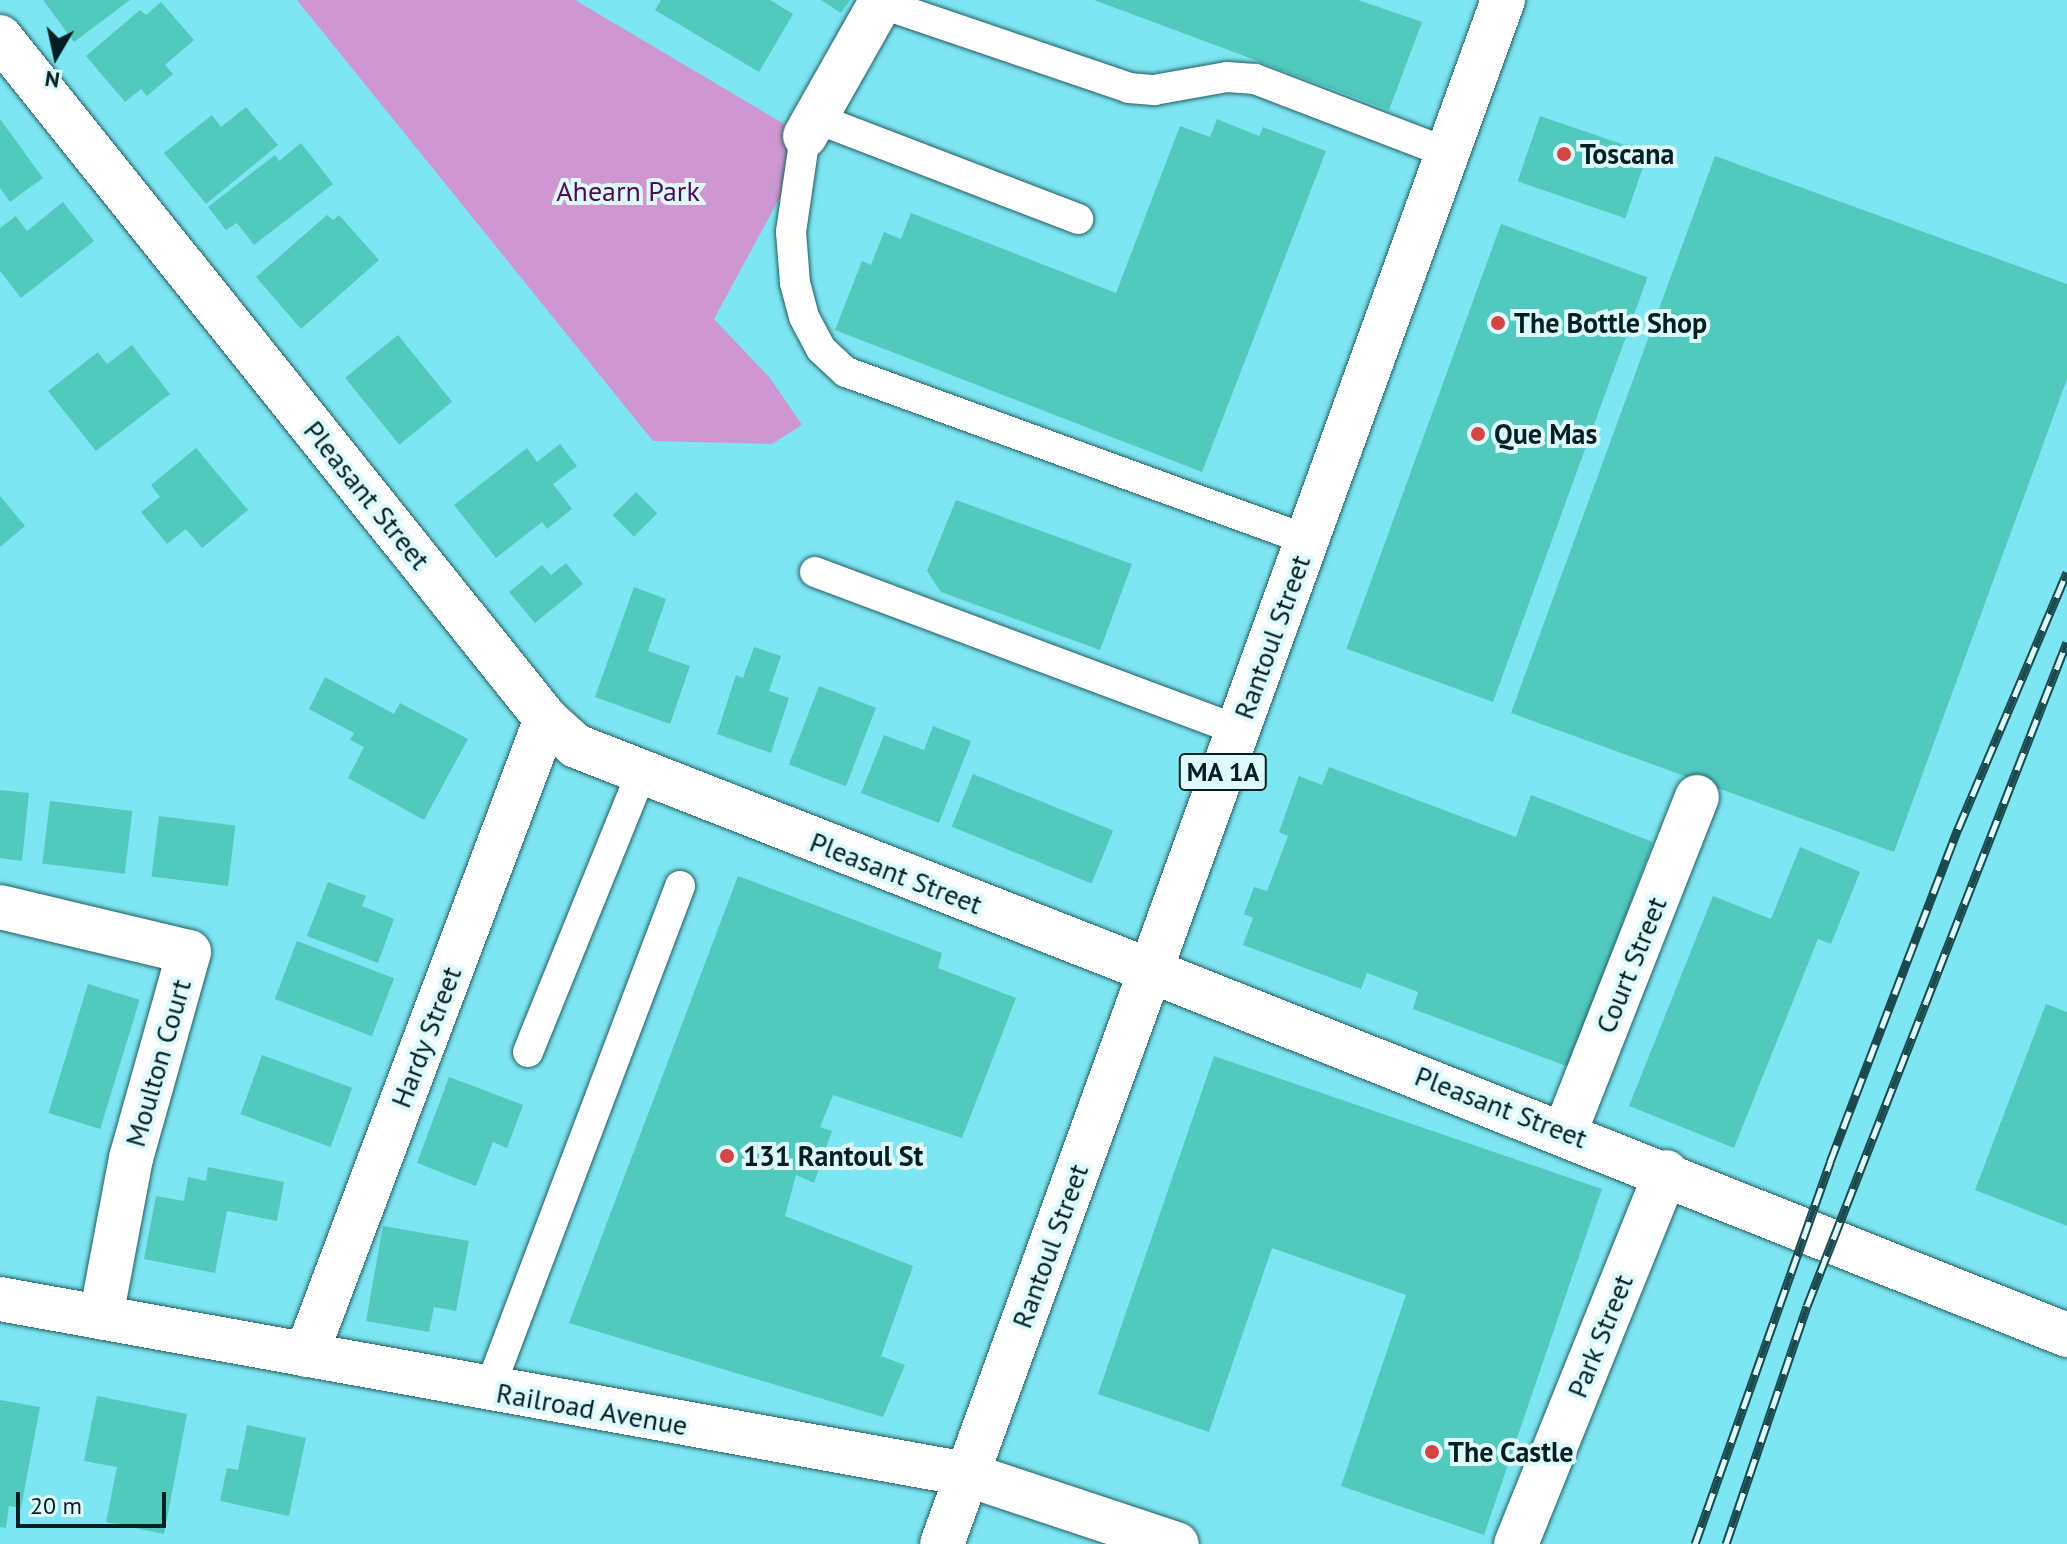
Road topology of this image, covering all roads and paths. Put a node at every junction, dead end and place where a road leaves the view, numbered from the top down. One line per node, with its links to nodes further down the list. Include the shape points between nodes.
1 (1503, 0): 5 (main road, Rantoul Street / MA 1A)
2 (881, 1): 4 (main road); 5 (lane, via 1129,88 1255,79)
3 (0, 37): 9 (main road, Pleasant Street)
4 (810, 127): 6 (lane); 7 (lane, via 791,232 795,283 804,317 821,349 846,372)
5 (1448, 153): 7 (main road, Rantoul Street / MA 1A)
6 (1078, 219)
7 (1308, 540): 10 (main road, Rantoul Street / MA 1A)
8 (815, 572): 10 (lane)
9 (546, 719): 11 (main road, Pleasant Street, via 576,746); 22 (main road, Hardy Street)
10 (1238, 730): 15 (main road, Rantoul Street / MA 1A)
11 (641, 774): 15 (main road, Pleasant Street); 16 (lane)
12 (1697, 797): 17 (main road, Court Street)
13 (680, 886): 23 (lane)
14 (0, 907): 20 (main road, Moulton Court, via 189,952 131,1158)
15 (1151, 971): 17 (main road, Pleasant Street); 24 (main road, Rantoul Street / MA 1A)
16 (528, 1052)
17 (1565, 1132): 18 (main road, Pleasant Street)
18 (1666, 1172): 21 (main road, Pleasant Street); 27 (main road, Park Street)
19 (0, 1299): 20 (main road, Railroad Avenue)
20 (101, 1317): 22 (main road, Railroad Avenue)
21 (2067, 1335)
22 (306, 1355): 23 (main road, Railroad Avenue)
23 (489, 1390): 24 (main road, Railroad Avenue)
24 (966, 1474): 25 (main road, Rantoul Street / MA 1A); 26 (main road, Railroad Avenue)
25 (942, 1544)
26 (1177, 1544)
27 (1516, 1544)

